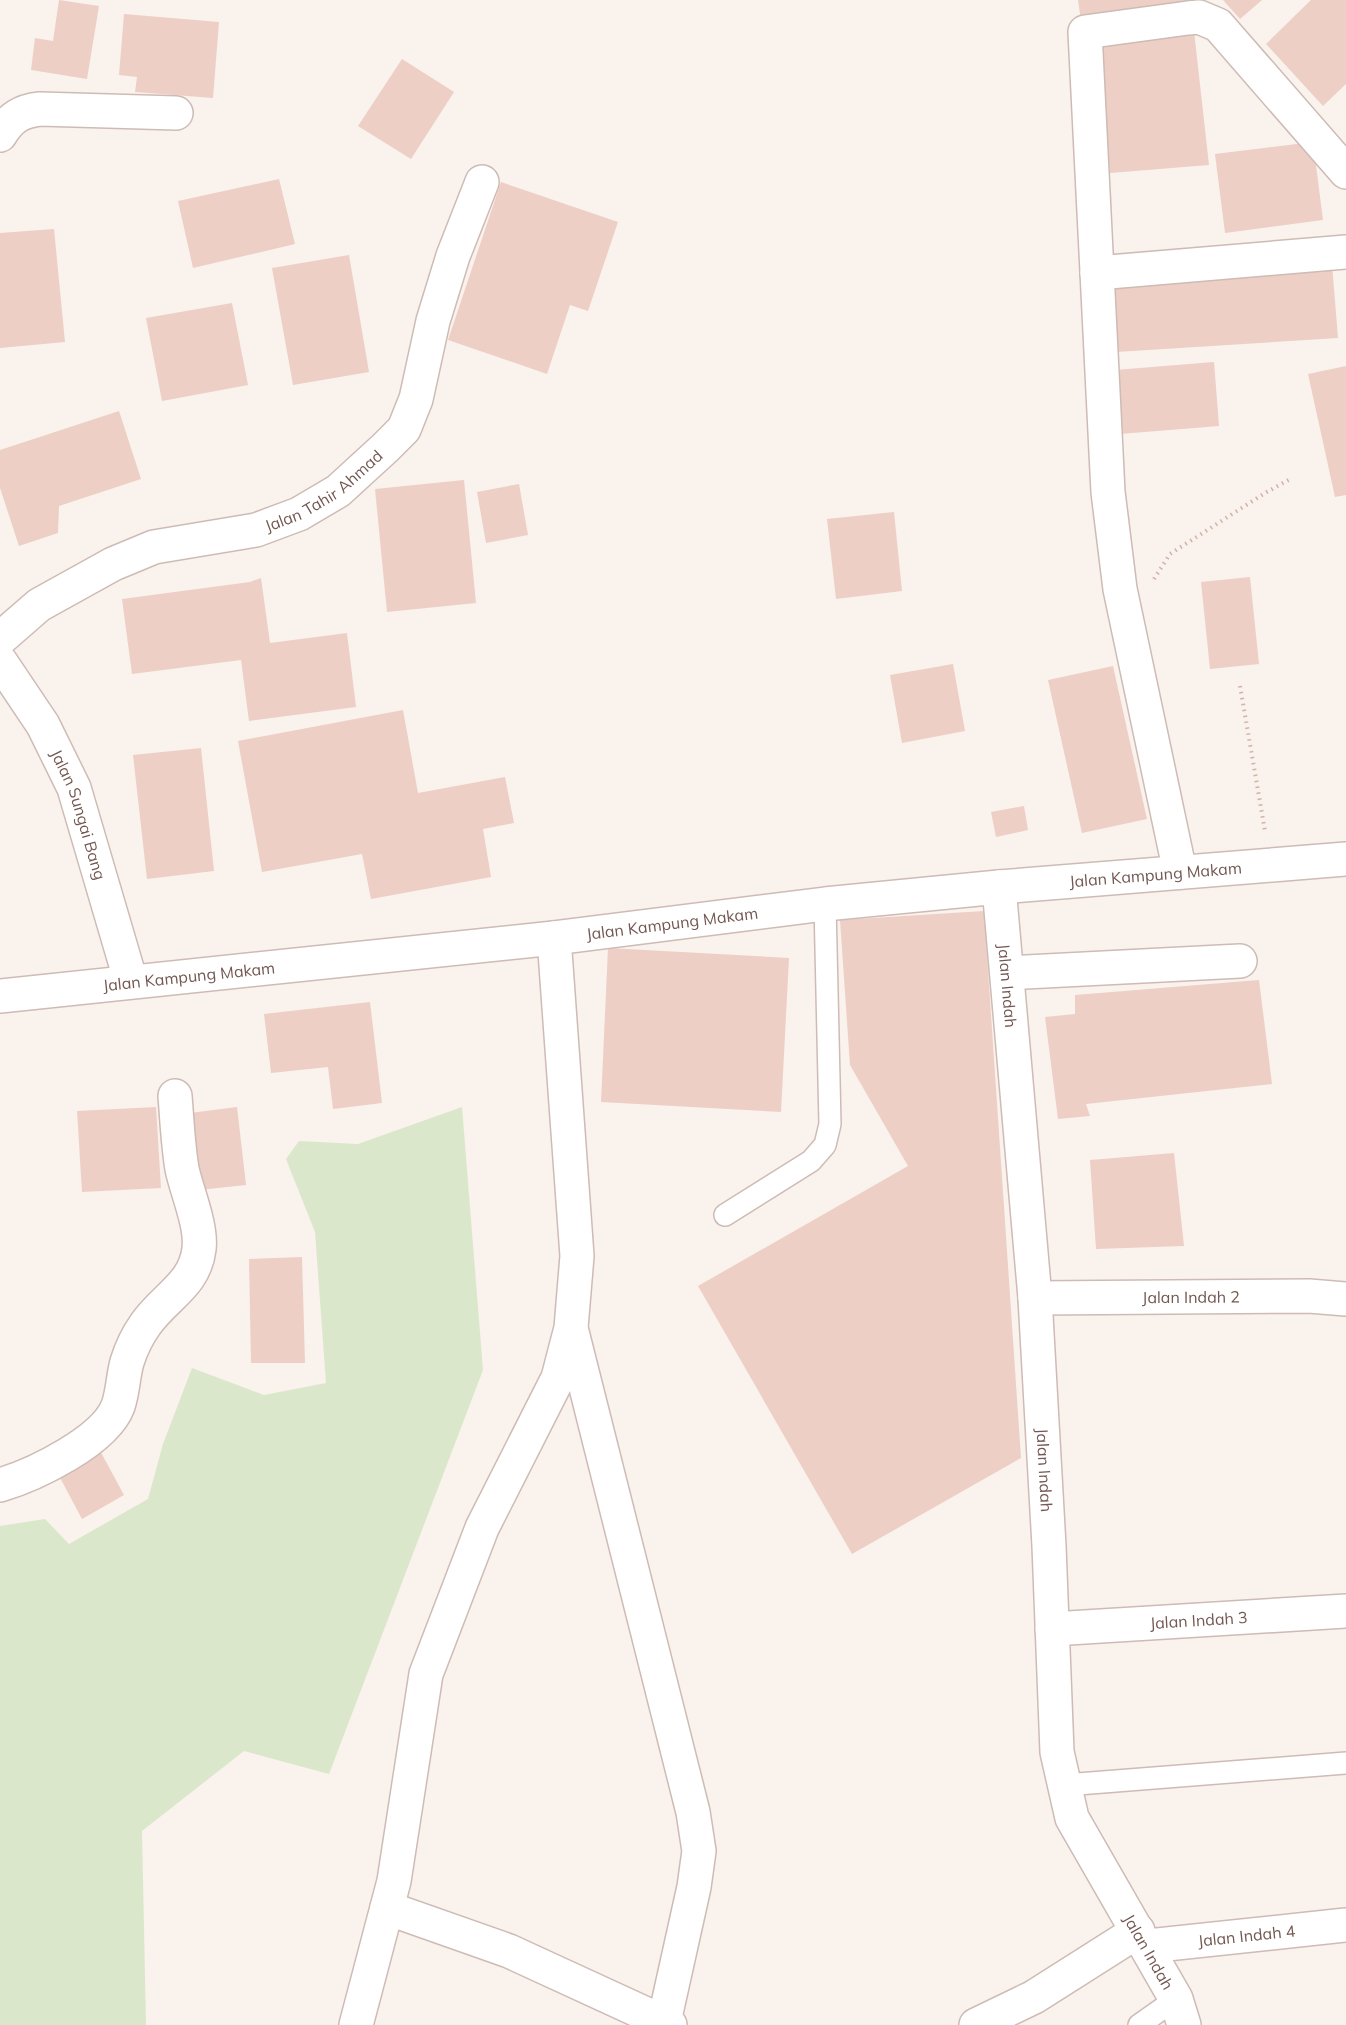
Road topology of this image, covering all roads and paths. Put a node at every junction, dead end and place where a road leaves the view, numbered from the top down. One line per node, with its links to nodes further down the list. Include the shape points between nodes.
1 (176, 113): 2 (street, via 27,111 12,120)
2 (0, 135)
3 (1346, 172): 6 (street, via 1218,25 1198,17 1085,32)
4 (482, 182): 9 (street, Jalan Tahir Ahmad, via 433,321 416,399 404,429 385,448 338,491 299,514 256,530 154,547 113,564 39,605)
5 (1346, 252): 6 (street)
6 (1097, 273): 8 (street, via 1108,492)
7 (1292, 478): 8 (path, via 1170,554)
8 (1126, 623): 14 (street)
9 (0, 639)
10 (0, 661): 20 (street, Jalan Sungai Bang, via 43,725 74,788)
11 (1240, 686): 13 (path)
12 (1346, 859): 13 (street, Jalan Kampung Makam)
13 (1271, 865): 14 (street, Jalan Kampung Makam)
14 (1180, 872): 15 (street, Jalan Kampung Makam)
15 (999, 887): 16 (street, Jalan Kampung Makam); 19 (street, Jalan Indah)
16 (825, 904): 17 (street, Jalan Kampung Makam); 23 (lane, via 829,1135 811,1161)
17 (554, 938): 20 (street, Jalan Kampung Makam); 26 (street, via 577,1257)
18 (1240, 961): 19 (street)
19 (1007, 973): 24 (street, Jalan Indah)
20 (131, 982): 21 (street, Jalan Kampung Makam)
21 (0, 996)
22 (175, 1096): 27 (street, via 183,1169 200,1245 197,1265 146,1324 128,1360 119,1404 103,1429 56,1462)
23 (725, 1215)
24 (1035, 1298): 25 (street, Jalan Indah 2); 29 (street, Jalan Indah)
25 (1346, 1299)
26 (571, 1328): 32 (street, via 558,1378 483,1528 426,1674); 36 (street, via 693,1812 699,1851)
27 (0, 1485)
28 (1346, 1611): 29 (street, Jalan Indah 3)
29 (1052, 1629): 31 (street, Jalan Indah, via 1057,1752)
30 (1346, 1763): 31 (lane)
31 (1065, 1785): 34 (street, Jalan Indah, via 1072,1818)
32 (387, 1908): 36 (street, via 509,1951); 37 (street)
33 (1346, 1925): 34 (street, Jalan Indah 4)
34 (1143, 1939): 35 (street, Jalan Indah); 38 (street)
35 (1180, 2012): 39 (lane)
36 (667, 2023)
37 (356, 2025)
38 (976, 2025)
39 (1139, 2025)

